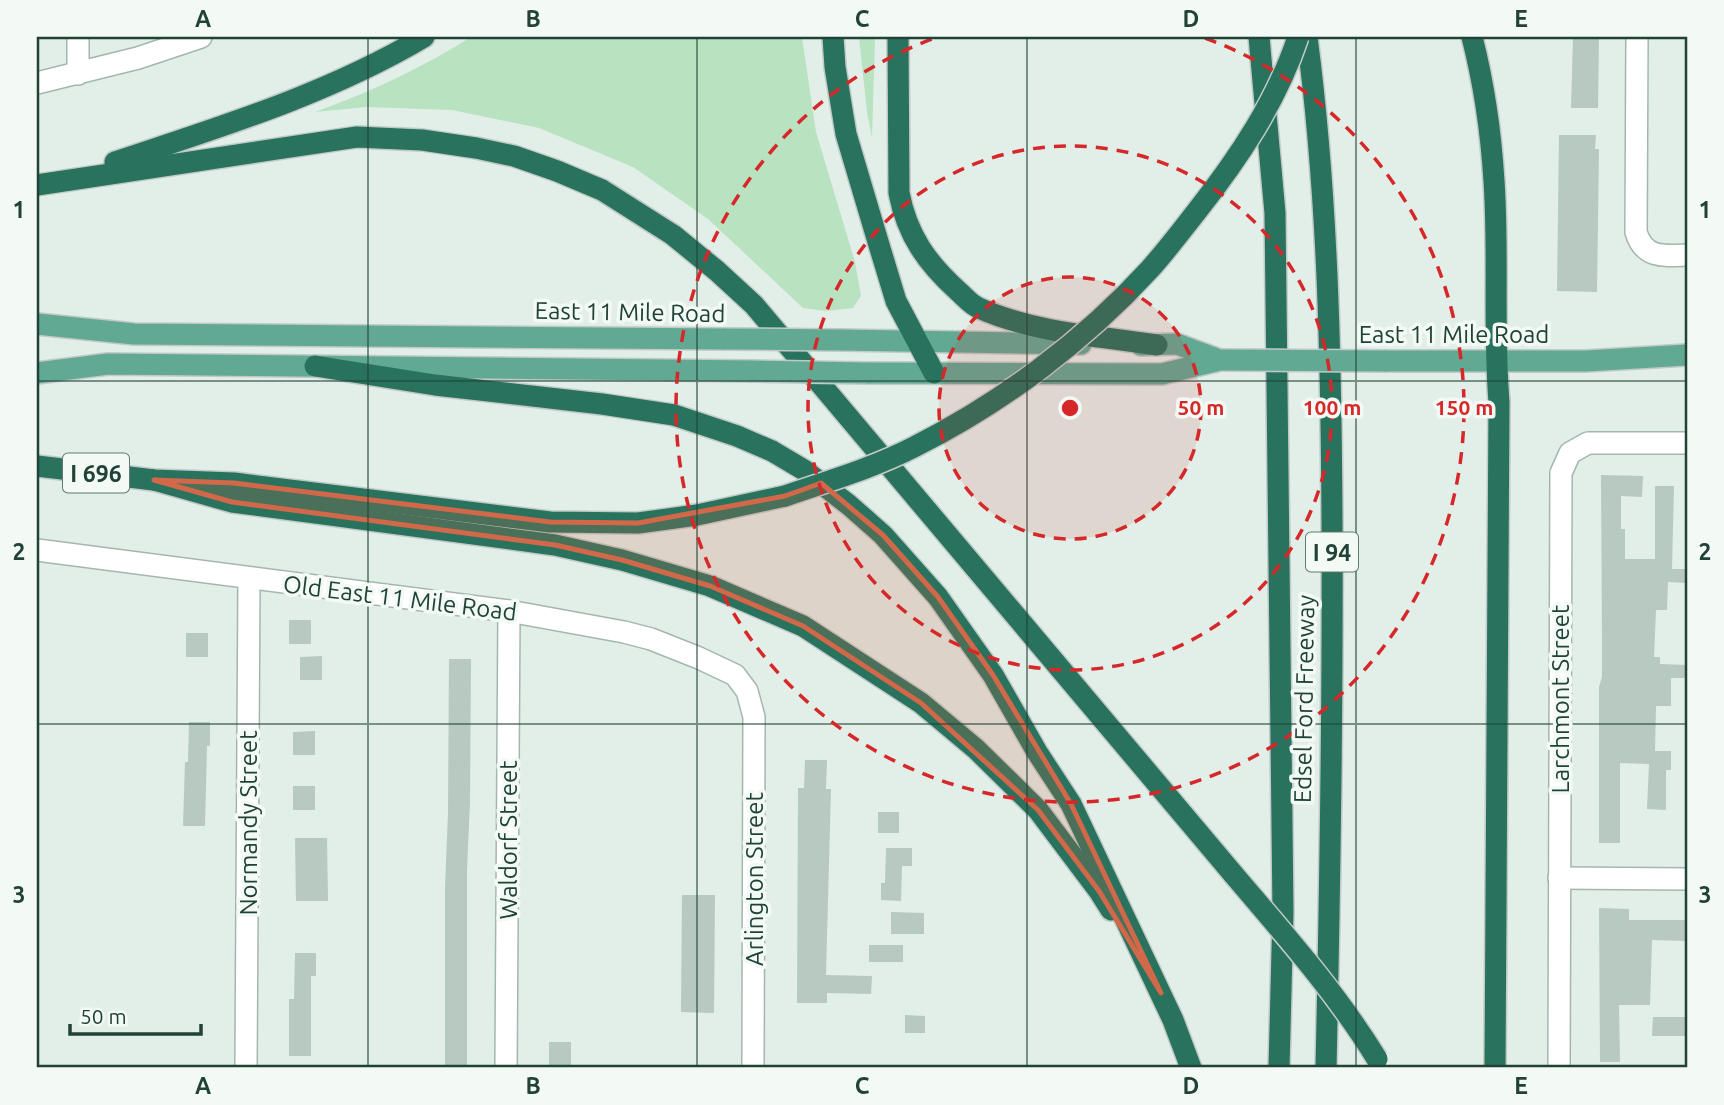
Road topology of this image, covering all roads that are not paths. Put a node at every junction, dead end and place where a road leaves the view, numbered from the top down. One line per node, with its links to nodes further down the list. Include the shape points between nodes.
1 (78, 37): 11 (street)
2 (201, 37): 11 (street)
3 (424, 37): 13 (highway, via 332,84)
4 (833, 37): 17 (highway, via 846,134 896,301)
5 (898, 37): 18 (highway, via 899,193 914,239 945,280 976,307 1024,324)
6 (1297, 37): 27 (highway, bridge, via 1263,112 1224,177 1151,268 1105,314 1057,356 954,426 858,471 785,496 638,523 550,522 234,483)
7 (1307, 37): 41 (highway, Edsel Ford Freeway / I 94, via 1318,122 1331,382)
8 (1472, 37): 21 (highway, via 1488,116 1494,181)
9 (1637, 37): 15 (street, via 1636,232 1639,243 1650,252)
10 (1258, 42): 40 (highway, Edsel Ford Freeway / I 94, via 1276,251 1283,912)
11 (78, 74): 12 (street)
12 (37, 83)
13 (64, 179): 14 (highway); 35 (highway, bridge, via 357,136 385,137 514,156 591,185 639,212 700,256 754,305 1314,970 1352,1018)
14 (37, 185)
15 (1687, 255)
16 (37, 324): 17 (main road, East 11 Mile Road, bridge, via 134,334)
17 (919, 342): 18 (main road, East 11 Mile Road); 24 (highway)
18 (1157, 345): 20 (main road, East 11 Mile Road, via 1177,344)
19 (1687, 355): 21 (main road, East 11 Mile Road)
20 (1220, 360): 21 (main road, East 11 Mile Road, bridge); 24 (main road, East 11 Mile Road, via 1162,374)
21 (1496, 361): 42 (highway)
22 (315, 366): 23 (main road, East 11 Mile Road, via 108,365); 24 (main road, East 11 Mile Road, bridge); 34 (highway, via 674,415 737,436 804,470 883,535 938,597 993,676 1071,804)
23 (37, 373)
24 (934, 373)
25 (1687, 443): 32 (street, Larchmont Street, via 1597,442 1576,448 1564,463 1560,483)
26 (37, 466): 27 (highway, I 696)
27 (154, 480): 34 (highway, via 232,502 555,545 622,560 710,586 803,626 921,703 1038,810 1099,891)
28 (37, 550): 29 (street, Old East 11 Mile Road)
29 (249, 578): 30 (street, Old East 11 Mile Road); 36 (street, Normandy Street)
30 (509, 611): 31 (street, Old East 11 Mile Road, via 650,639 722,667); 37 (street, Waldorf Street)
31 (747, 691): 38 (street, Arlington Street, via 754,717)
32 (1559, 878): 33 (street); 43 (street, Larchmont Street)
33 (1687, 879)
34 (1161, 993): 39 (highway)
35 (1379, 1063)
36 (246, 1068)
37 (506, 1068)
38 (753, 1068)
39 (1191, 1068)
40 (1279, 1068)
41 (1326, 1068)
42 (1494, 1068)
43 (1559, 1068)

